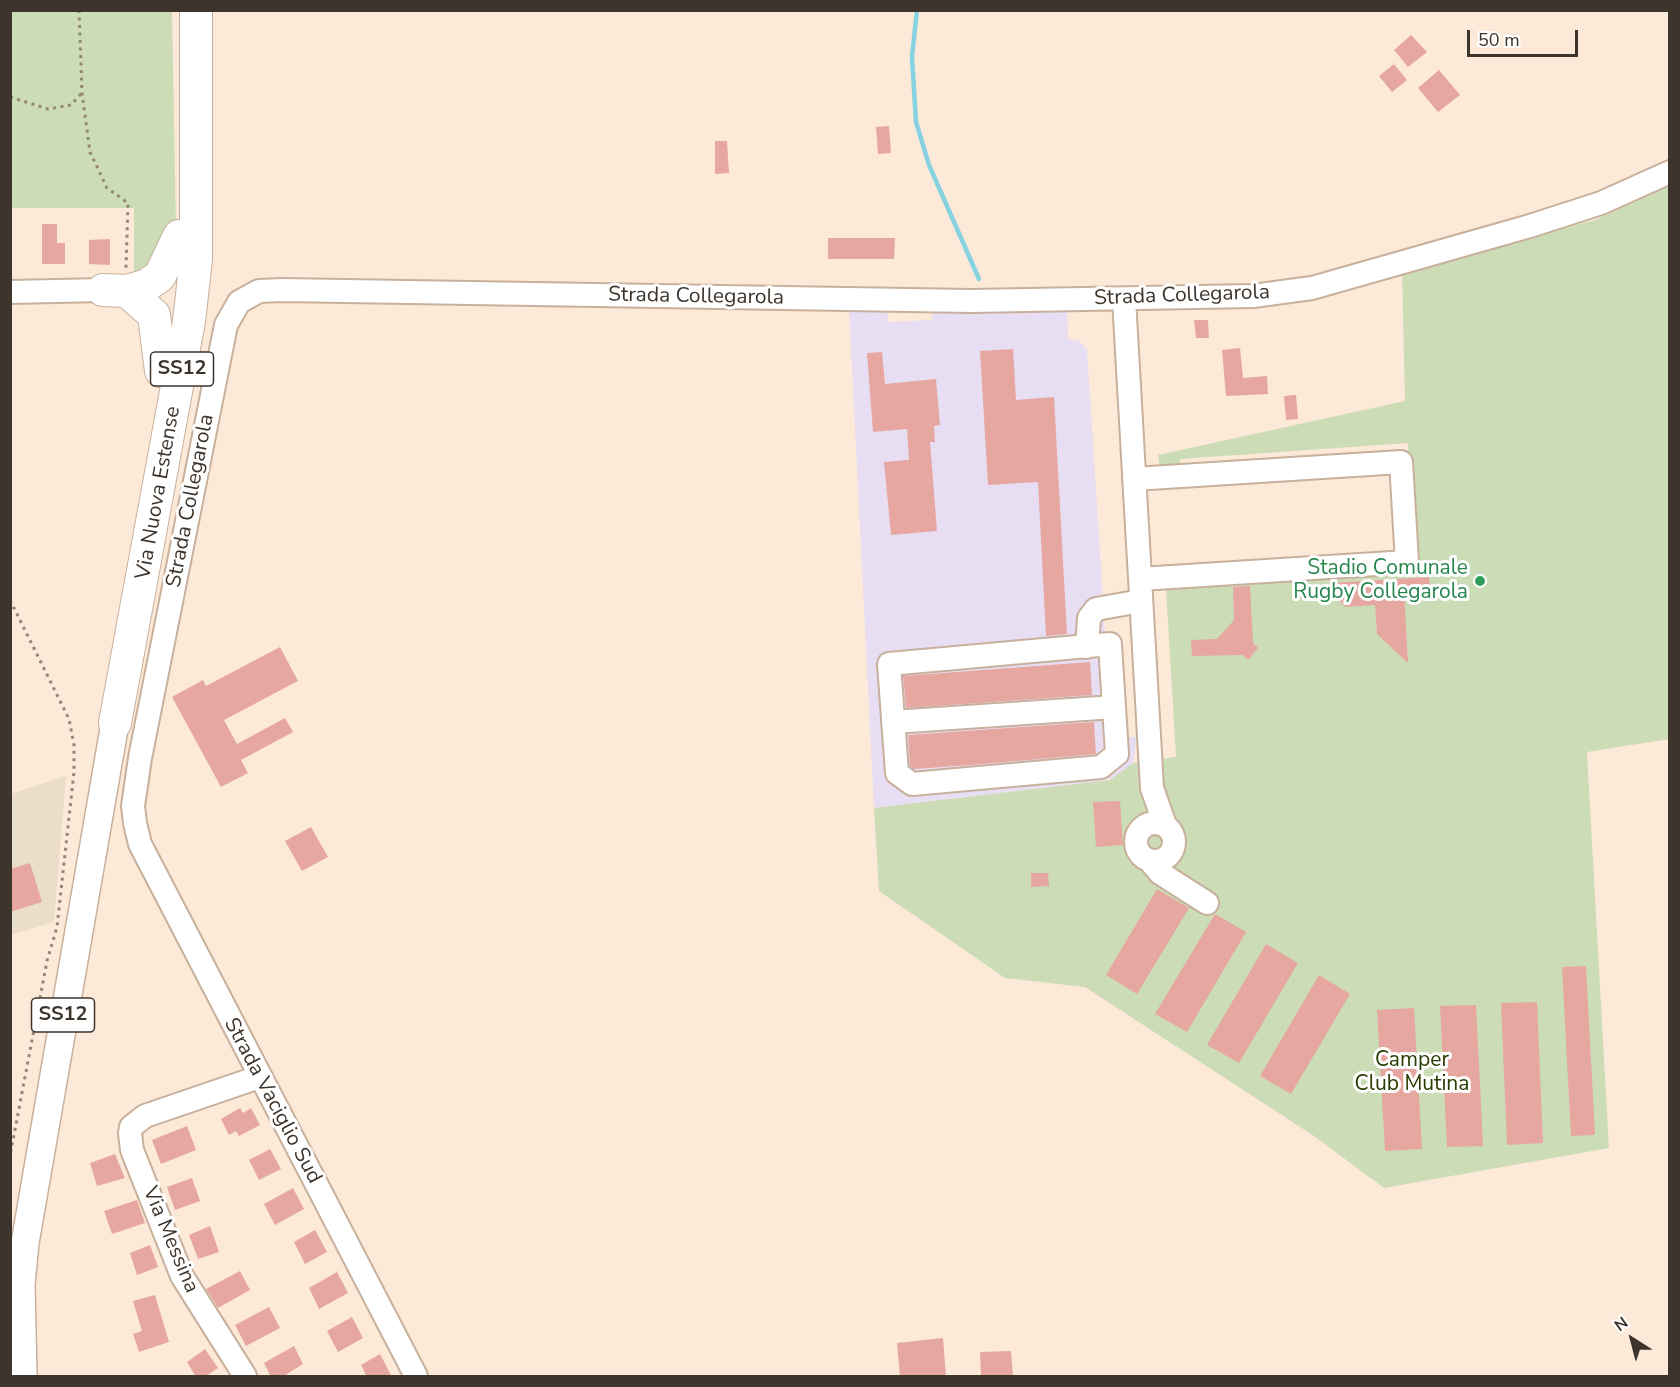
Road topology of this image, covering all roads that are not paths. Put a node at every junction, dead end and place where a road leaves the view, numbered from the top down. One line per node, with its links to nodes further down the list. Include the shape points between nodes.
1 (177, 10): 4 (highway, Via Nuova Estense / SS12)
2 (196, 10): 14 (highway, Via Nuova Estense / SS12, via 196,259 189,321)
3 (1670, 172): 7 (street, Strada Collegarola, via 1601,203 1312,288 1253,296)
4 (179, 236): 5 (highway, via 160,276 147,285); 8 (highway, Via Nuova Estense / SS12)
5 (119, 284): 6 (street); 8 (highway, via 154,315)
6 (10, 292)
7 (1124, 298): 9 (street); 16 (street, Strada Collegarola, via 971,301 259,291 239,302 226,325 140,758 133,806)
8 (161, 371): 14 (highway, Via Nuova Estense / SS12)
9 (1134, 479): 10 (street); 10 (street, via 1401,462 1407,562)
10 (1141, 590): 11 (street, via 1096,609 1089,618); 15 (street)
11 (1087, 647): 12 (street, via 1110,644); 13 (street, via 889,664)
12 (1114, 707): 13 (street); 13 (street, via 1117,754 1101,767 912,784 897,772)
13 (893, 722)
14 (115, 723): 22 (main road, Via Nuova Estense / SS12, via 25,1243)
15 (1152, 788): 17 (street); 18 (street)
16 (135, 823): 21 (street, Strada Vaciglio Sud, via 140,844)
17 (1165, 825): 18 (street, via 1145,825); 19 (street, via 1173,833 1175,845 1170,856 1162,861)
18 (1139, 831): 19 (street, via 1138,851)
19 (1149, 860): 20 (street, via 1160,873)
20 (1207, 903)
21 (259, 1077): 25 (street, Via Messina, via 145,1116 131,1127 132,1150 182,1276); 26 (street, Strada Vaciglio Sud)
22 (21, 1308): 23 (main road, Via Nuova Estense); 24 (main road, Via Nuova Estense)
23 (23, 1377)
24 (40, 1377)
25 (246, 1377)
26 (416, 1377)

